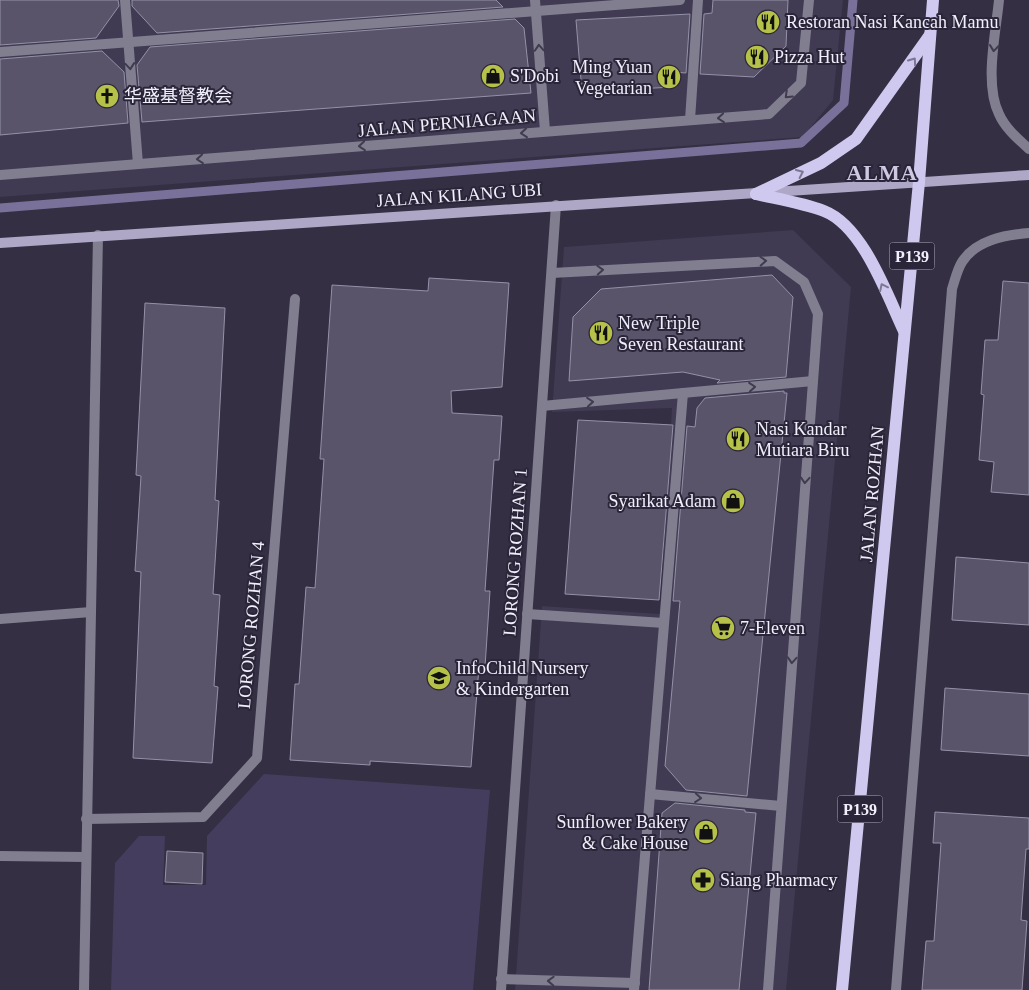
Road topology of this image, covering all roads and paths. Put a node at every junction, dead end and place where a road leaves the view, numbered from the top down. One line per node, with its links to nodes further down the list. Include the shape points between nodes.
1 (125, 0): 10 (street)
2 (535, 0): 8 (street)
3 (680, 0): 8 (street)
4 (698, 0): 12 (street)
5 (809, 0): 12 (street, JALAN PERNIAGAAN, one-way to 12, via 802,83 769,114)
6 (933, 0): 9 (main road, JALAN ROZHAN / P139)
7 (999, 0): 14 (street, one-way to 14, via 992,68 994,97 999,114)
8 (536, 11): 10 (street); 13 (street, one-way to 8)
9 (931, 35): 18 (main road, JALAN ROZHAN / P139); 19 (main road, one-way to 9, via 821,163 856,139)
10 (128, 42): 11 (street); 15 (street, one-way to 15)
11 (0, 52)
12 (690, 120): 13 (street, JALAN PERNIAGAAN)
13 (545, 131): 15 (street, JALAN PERNIAGAAN, one-way to 15)
14 (1029, 149)
15 (138, 164): 16 (street, JALAN PERNIAGAAN)
16 (0, 175)
17 (1029, 175): 18 (main road, JALAN KILANG UBI)
18 (919, 182): 19 (main road, JALAN KILANG UBI); 26 (main road, JALAN ROZHAN / P139)
19 (756, 194): 20 (main road, JALAN KILANG UBI); 26 (main road, one-way to 19, via 869,259 850,230 825,211)
20 (556, 205): 22 (main road, JALAN KILANG UBI); 24 (street, LORONG ROZHAN 1)
21 (1029, 233): 44 (street, via 1004,235 979,246 962,262 952,289)
22 (98, 235): 23 (main road, JALAN KILANG UBI); 30 (street)
23 (0, 243)
24 (552, 273): 27 (street, one-way to 27, via 775,261 804,282 818,314); 29 (street, LORONG ROZHAN 1)
25 (295, 299): 36 (street, LORONG ROZHAN 4, via 256,758 203,817)
26 (904, 331): 43 (main road, JALAN ROZHAN / P139)
27 (813, 381): 28 (street, one-way to 27); 35 (street, one-way to 35)
28 (682, 393): 29 (street, one-way to 28); 33 (street)
29 (542, 406): 31 (street, LORONG ROZHAN 1)
30 (91, 612): 32 (street); 36 (street)
31 (527, 614): 33 (street); 39 (street, LORONG ROZHAN 1)
32 (0, 619)
33 (664, 623): 34 (street)
34 (650, 794): 35 (street, one-way to 35); 40 (street)
35 (781, 806): 42 (street)
36 (86, 819): 38 (street)
37 (0, 856): 38 (street)
38 (86, 857): 41 (street)
39 (501, 985): 40 (street, one-way to 39)
40 (635, 986)
41 (84, 990)
42 (768, 990)
43 (842, 990)
44 (896, 990)

